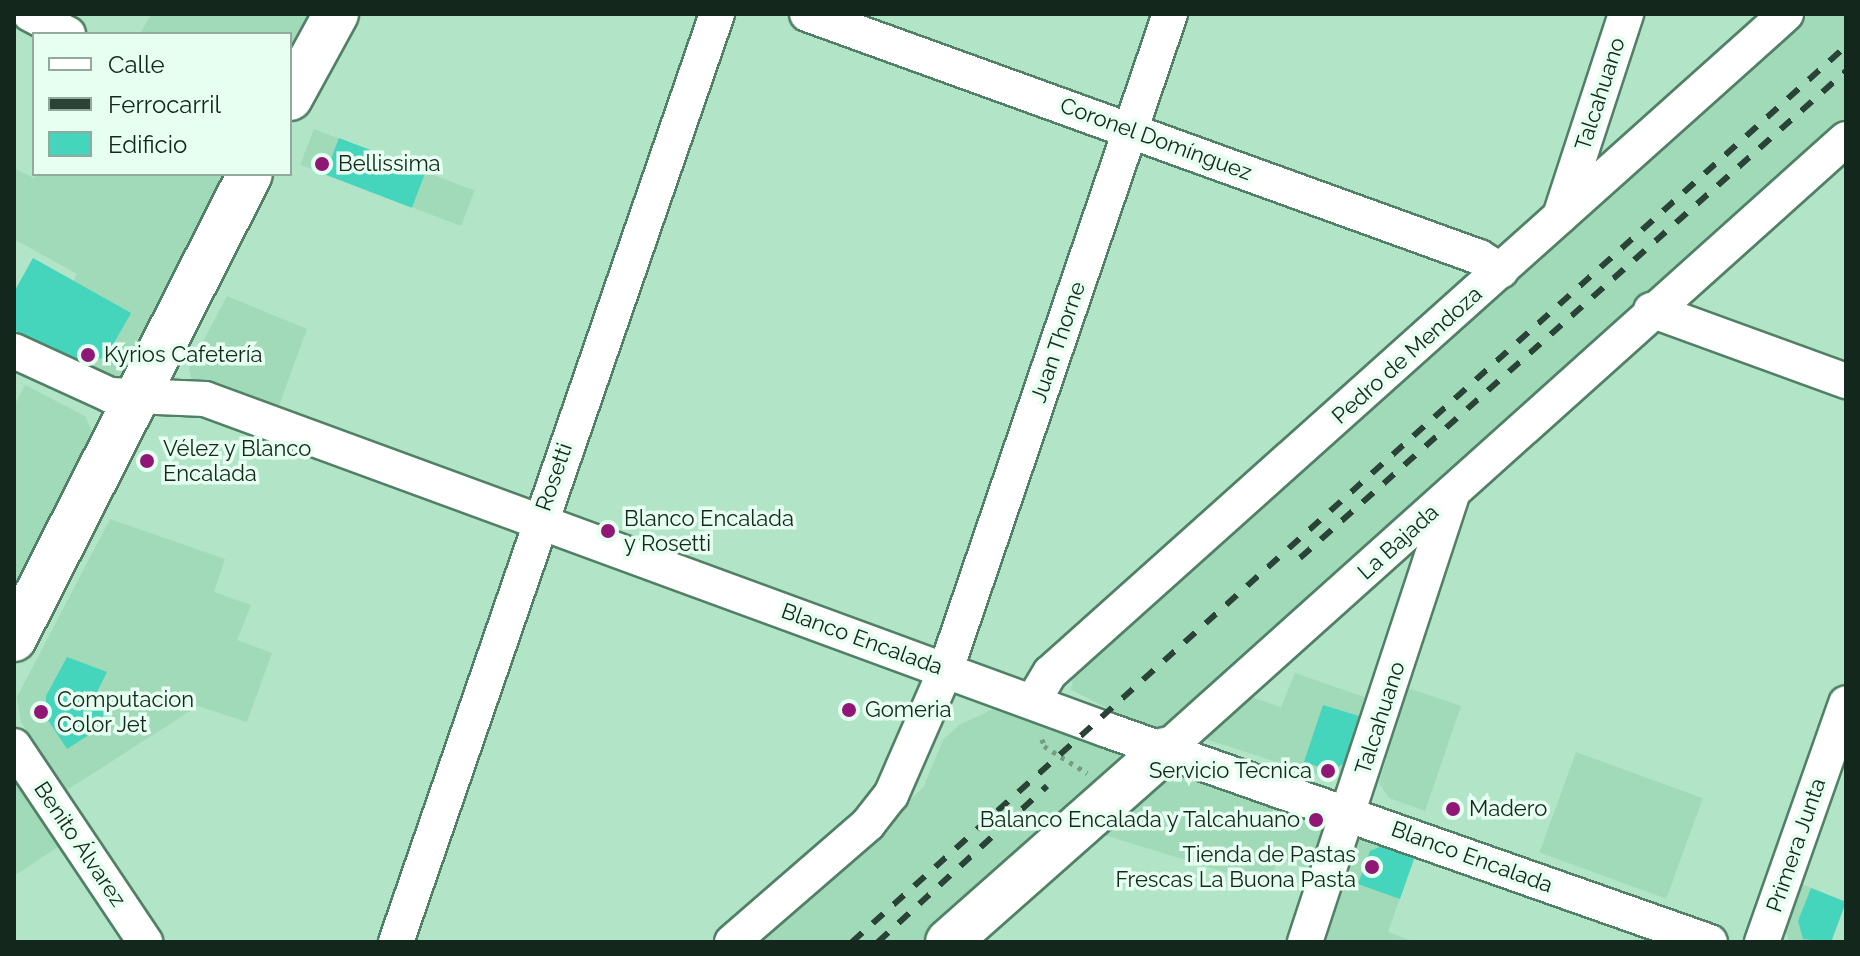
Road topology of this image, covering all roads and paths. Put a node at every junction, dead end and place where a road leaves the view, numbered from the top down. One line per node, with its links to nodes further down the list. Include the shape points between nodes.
1 (30, 14): 8 (street)
2 (336, 14): 9 (main road)
3 (717, 14): 20 (street, Rosetti)
4 (807, 14): 10 (street, Coronel Domínguez)
5 (1170, 14): 10 (street, Juan Thorne)
6 (1626, 14): 13 (street, Talcahuano)
7 (1786, 14): 13 (street, Pedro de Mendoza)
8 (64, 32)
9 (292, 94)
10 (1130, 129): 14 (street, Coronel Domínguez, via 1479,257); 22 (street, Juan Thorne)
11 (1846, 139): 15 (street, La Bajada)
12 (249, 176): 18 (main road)
13 (1558, 220): 14 (street, Pedro de Mendoza)
14 (1501, 271): 23 (street, Pedro de Mendoza, via 1050,673)
15 (1651, 310): 17 (street); 19 (street, La Bajada)
16 (14, 351): 18 (street, Blanco Encalada, via 81,385 110,395)
17 (1846, 381)
18 (136, 396): 20 (street, Blanco Encalada, via 205,399); 21 (main road)
19 (1453, 492): 27 (street, La Bajada); 29 (street, Talcahuano)
20 (539, 520): 22 (street, Blanco Encalada); 31 (street, Rosetti)
21 (14, 639)
22 (946, 669): 23 (street, Blanco Encalada); 32 (street, via 891,795 868,824)
23 (1033, 701): 27 (street, Blanco Encalada)
24 (1846, 703): 36 (street, Primera Junta)
25 (14, 746): 30 (street, Benito Álvarez)
26 (1044, 746): 28 (path)
27 (1165, 750): 28 (main road, La Bajada); 29 (street, Blanco Encalada)
28 (1119, 792): 33 (main road, La Bajada)
29 (1349, 813): 34 (street, Talcahuano); 35 (street, Blanco Encalada)
30 (145, 942)
31 (396, 942)
32 (732, 942)
33 (948, 942)
34 (1305, 942)
35 (1710, 942)
36 (1762, 942)

